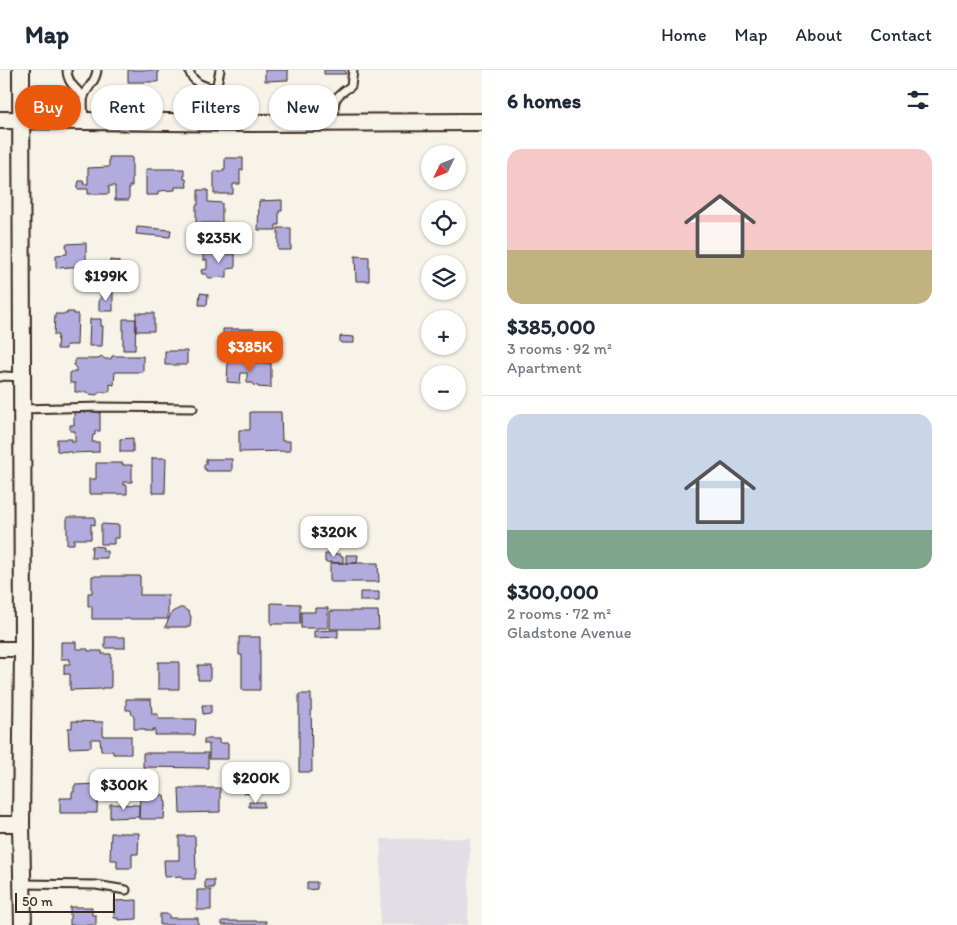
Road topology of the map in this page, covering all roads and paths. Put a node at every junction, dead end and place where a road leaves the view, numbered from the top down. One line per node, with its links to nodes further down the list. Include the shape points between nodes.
1 (21, 70): 7 (street)
2 (67, 70): 11 (lane, via 70,82)
3 (97, 70): 11 (lane)
4 (189, 70): 8 (lane)
5 (220, 70): 9 (lane)
6 (353, 70): 10 (lane, via 351,86)
7 (21, 85)
8 (200, 85)
9 (217, 85)
10 (338, 95)
11 (84, 96): 15 (lane)
12 (0, 120): 13 (street)
13 (15, 120)
14 (81, 121): 15 (street)
15 (84, 121): 16 (street)
16 (173, 122)
17 (338, 122): 18 (street)
18 (482, 122)
19 (20, 130): 20 (street)
20 (22, 376): 21 (lane); 23 (street)
21 (0, 377)
22 (193, 408): 23 (lane)
23 (22, 409): 25 (street)
24 (0, 649): 25 (street)
25 (23, 649): 27 (street)
26 (0, 824): 27 (street)
27 (21, 824): 28 (street)
28 (22, 884): 29 (lane, via 96,885); 30 (street)
29 (126, 890)
30 (23, 925)

